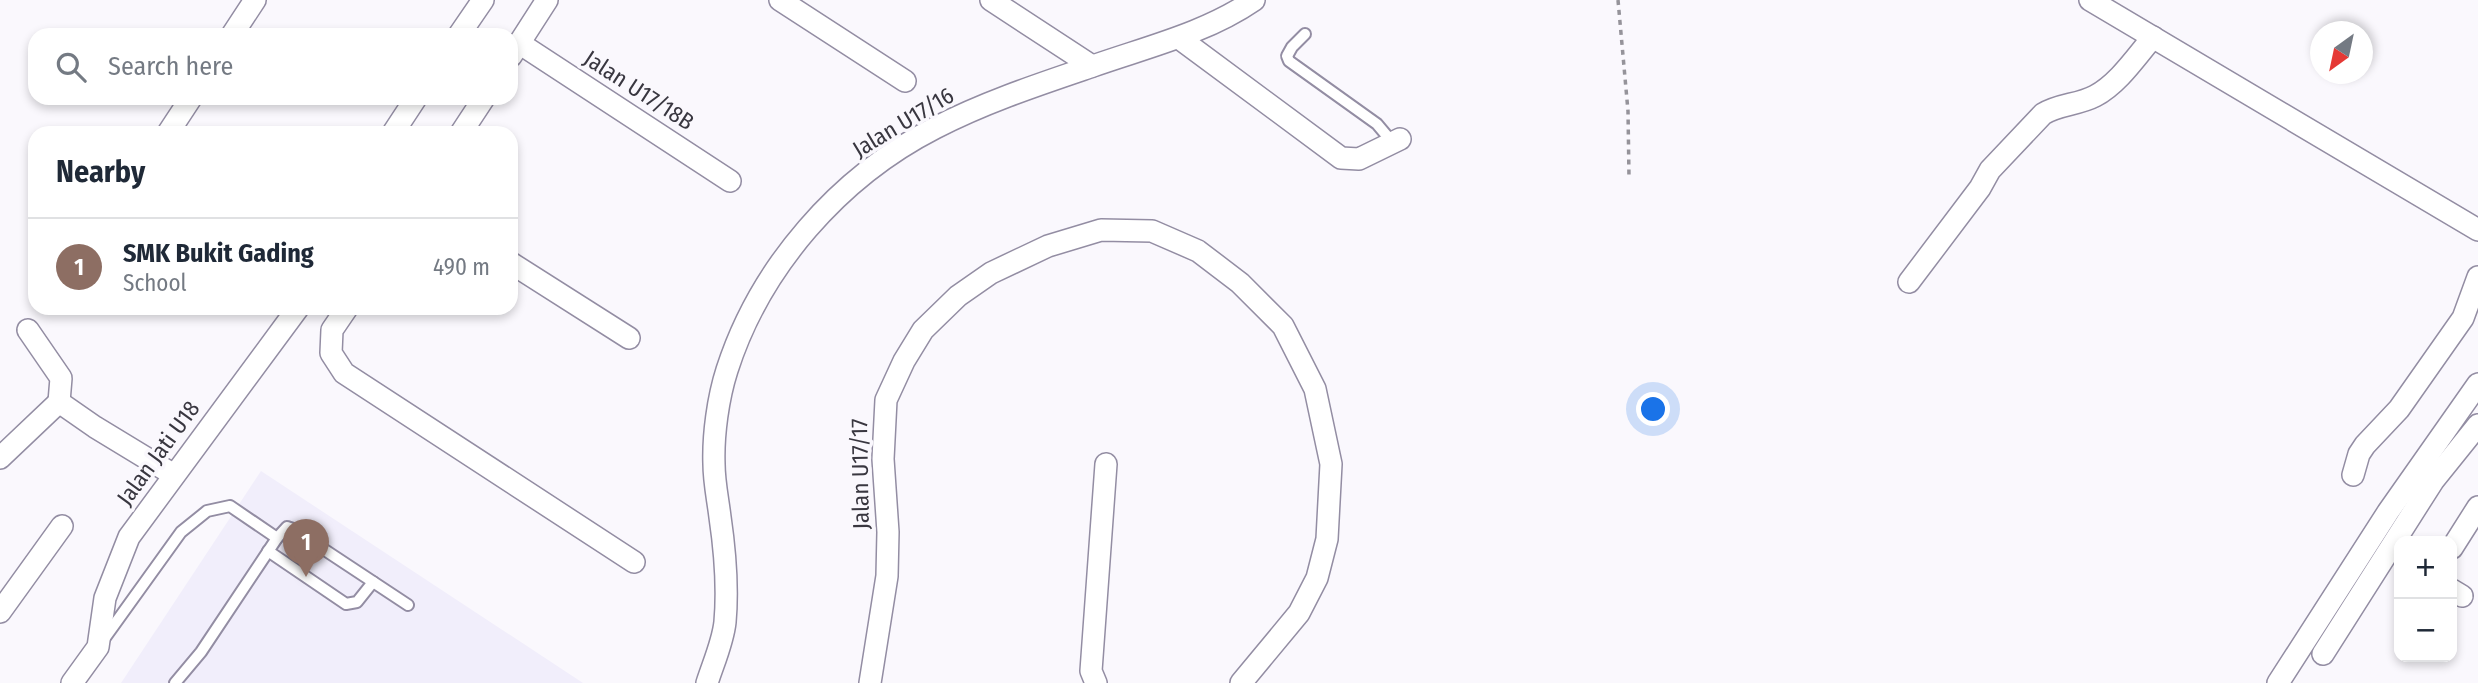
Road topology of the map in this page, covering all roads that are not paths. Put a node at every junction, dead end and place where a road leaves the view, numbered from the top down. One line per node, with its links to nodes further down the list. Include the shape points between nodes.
1 (255, 0): 8 (street)
2 (483, 0): 9 (street)
3 (547, 0): 13 (street)
4 (780, 0): 16 (street)
5 (991, 0): 15 (street)
6 (1254, 0): 11 (street, Jalan U17/16)
7 (2090, 0): 12 (street)
8 (237, 28)
9 (464, 28)
10 (1305, 34): 23 (lane, via 1288,52 1289,61)
11 (1179, 37): 15 (street, Jalan U17/16); 23 (street, via 1341,158 1359,159)
12 (2154, 37): 25 (street); 28 (street, via 2098,95 2043,114 1990,170)
13 (518, 45)
14 (518, 52): 24 (street, Jalan U17/18B)
15 (1092, 66): 53 (street, Jalan U17/16, via 981,106 881,161 833,201 789,250 751,310 727,372 718,418 714,464 724,547 725,624)
16 (905, 82)
17 (186, 105): 20 (street)
18 (411, 105): 21 (street)
19 (479, 105): 22 (street)
20 (173, 126)
21 (398, 126)
22 (466, 126)
23 (1397, 141)
24 (730, 181)
25 (2478, 230)
26 (518, 267): 32 (street)
27 (2478, 277): 39 (street, via 2463,318 2399,409 2365,445)
28 (1909, 282)
29 (293, 315): 38 (street, Jalan Jati U18)
30 (342, 315): 45 (street, via 332,330 331,353 344,373)
31 (28, 330): 34 (street, via 61,377)
32 (629, 338)
33 (2478, 384): 57 (street, via 2388,512)
34 (59, 402): 36 (street); 38 (street)
35 (2478, 425): 50 (street, via 2433,481)
36 (0, 458)
37 (1105, 464): 55 (street, via 1091,671)
38 (174, 475): 49 (street, Jalan Jati U18, via 129,537 105,598)
39 (2353, 475)
40 (2478, 507): 43 (street)
41 (62, 526): 48 (street)
42 (277, 538): 44 (lane); 46 (lane, via 287,527 293,529); 49 (lane, via 230,506 207,511 181,532)
43 (2457, 540)
44 (268, 551): 46 (lane, via 346,604 358,602); 52 (lane)
45 (634, 562)
46 (373, 582): 47 (lane)
47 (408, 605)
48 (0, 612)
49 (98, 647): 51 (street)
50 (2323, 654)
51 (72, 683)
52 (175, 683)
53 (707, 683)
54 (870, 683): 56 (street, Jalan U17/17, via 887,576 886,400 904,361 923,330 958,296 991,273 1048,246 1101,230 1152,231 1198,251 1240,282 1283,326 1315,389 1331,464 1327,539 1317,578 1299,614)
55 (1096, 683)
56 (1241, 683)
57 (2278, 683)

